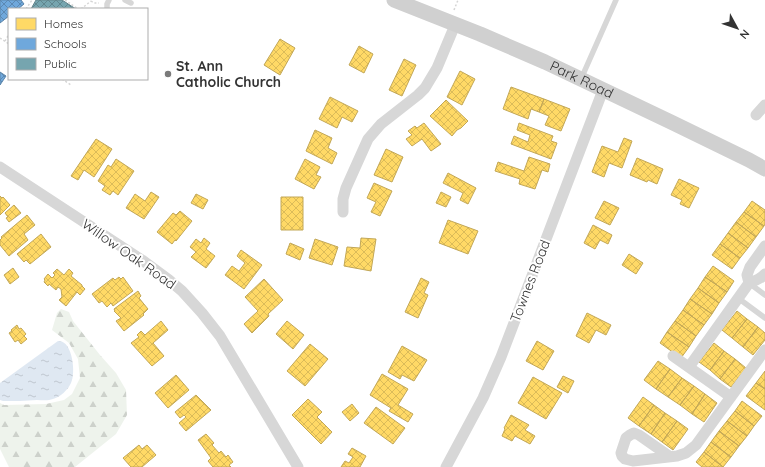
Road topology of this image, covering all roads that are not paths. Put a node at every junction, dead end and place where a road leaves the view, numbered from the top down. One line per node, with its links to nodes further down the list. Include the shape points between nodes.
1 (394, 0): 3 (main road, Park Road)
2 (616, 0): 4 (lane)
3 (454, 18): 4 (main road, Park Road); 10 (street, via 437,68 424,88 380,124 368,139 346,188)
4 (581, 80): 5 (main road, Park Road)
5 (603, 90): 9 (main road, Park Road); 23 (street, Townes Road, via 501,357 483,398)
6 (765, 105): 7 (street)
7 (756, 115)
8 (0, 167): 22 (street, Willow Oak Road, via 151,266 186,295 220,336)
9 (765, 169)
10 (343, 212)
11 (765, 246): 13 (street, via 750,267 747,275)
12 (765, 274): 13 (street)
13 (749, 283): 14 (lane); 15 (street)
14 (765, 295)
15 (738, 298): 16 (lane); 19 (street)
16 (765, 318)
17 (765, 350): 20 (street)
18 (673, 356): 19 (street)
19 (688, 367): 20 (street)
20 (731, 397): 21 (street, via 696,445 686,453)
21 (670, 456)
22 (298, 467)
23 (446, 467)

